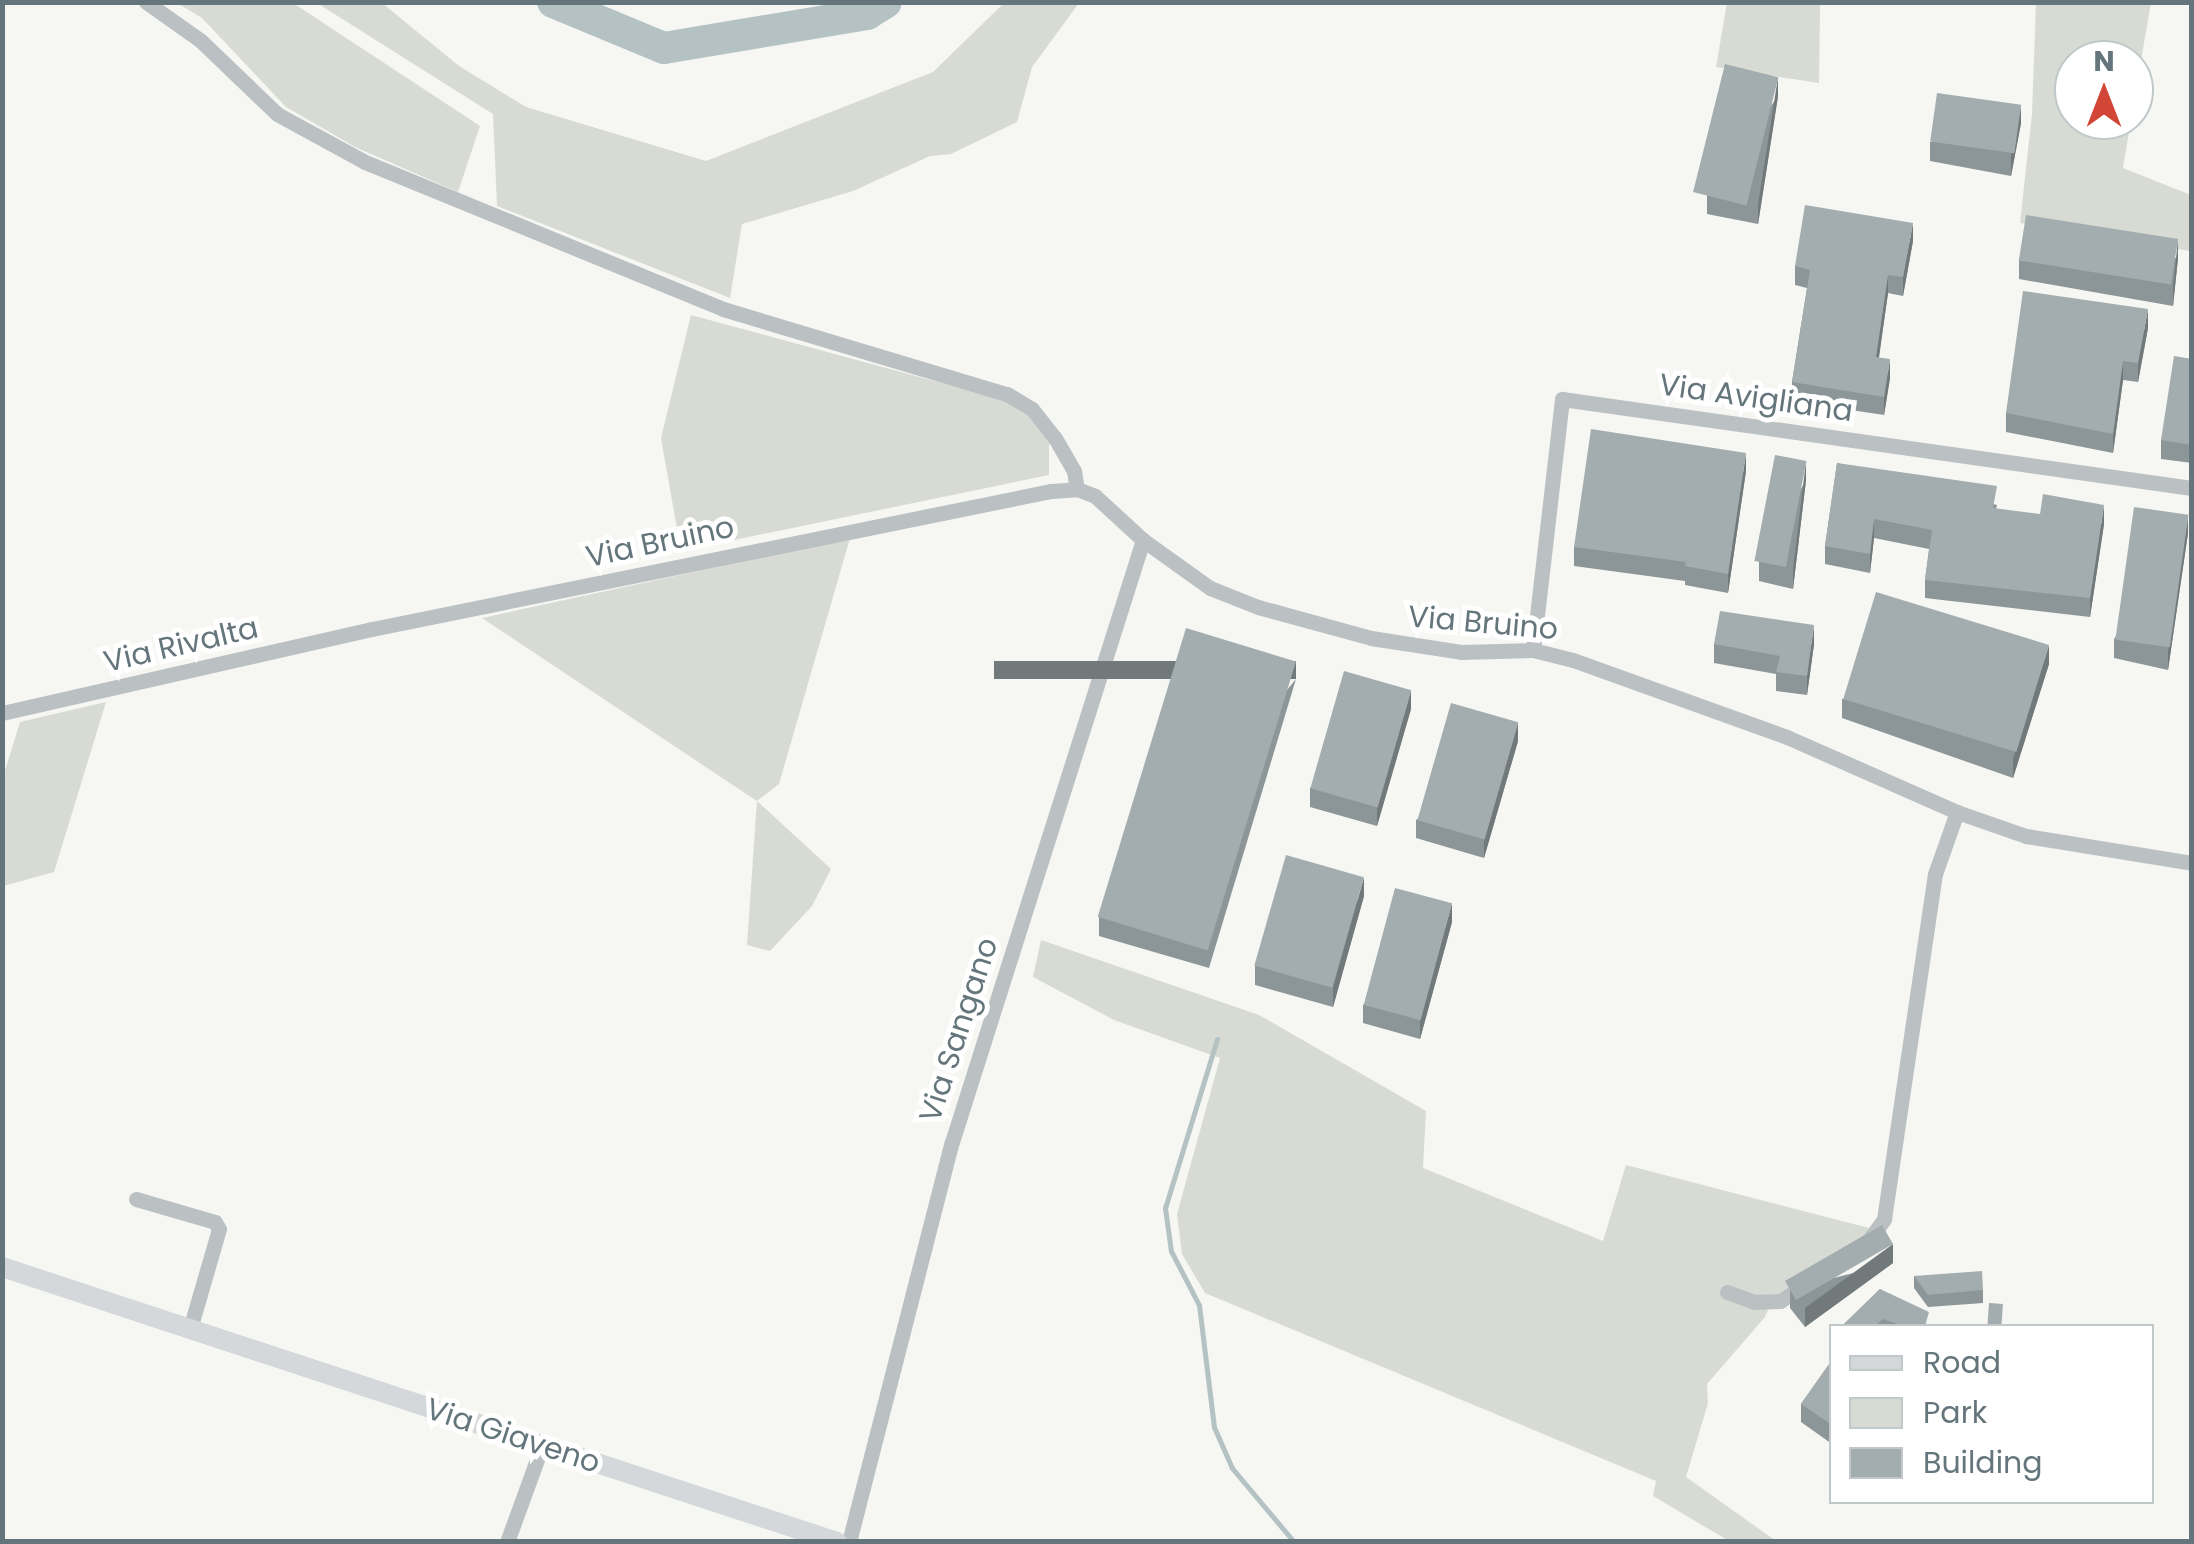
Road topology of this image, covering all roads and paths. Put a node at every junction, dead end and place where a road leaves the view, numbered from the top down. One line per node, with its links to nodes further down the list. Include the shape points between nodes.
1 (146, 2): 3 (street, via 201,40 277,114 365,162 723,309 1007,394 1032,409 1055,438 1078,479)
2 (2192, 488): 6 (street, Via Avigliana, via 1562,398)
3 (1076, 490): 4 (street, Via Bruino, via 1094,496); 5 (street, Via Bruino)
4 (1143, 540): 6 (street, Via Bruino, via 1210,588 1277,612 1436,650); 19 (street, Via Sangano, via 952,1142)
5 (372, 629): 7 (street, Via Rivalta)
6 (1534, 650): 8 (street, Via Bruino, via 1787,736)
7 (2, 713)
8 (1957, 812): 9 (street, Via Bruino, via 2026,836); 11 (street, via 1932,891 1884,1218 1878,1233)
9 (2192, 863)
10 (136, 1199): 15 (street, via 215,1222 219,1229)
11 (1852, 1253)
12 (2, 1267): 15 (main road, Via Giaveno)
13 (1823, 1272): 14 (street, via 1780,1301 1754,1302)
14 (1727, 1292)
15 (190, 1328): 16 (main road, Via Giaveno)
16 (542, 1446): 17 (street); 18 (main road, Via Giaveno)
17 (507, 1542)
18 (837, 1542)
19 (849, 1542)

